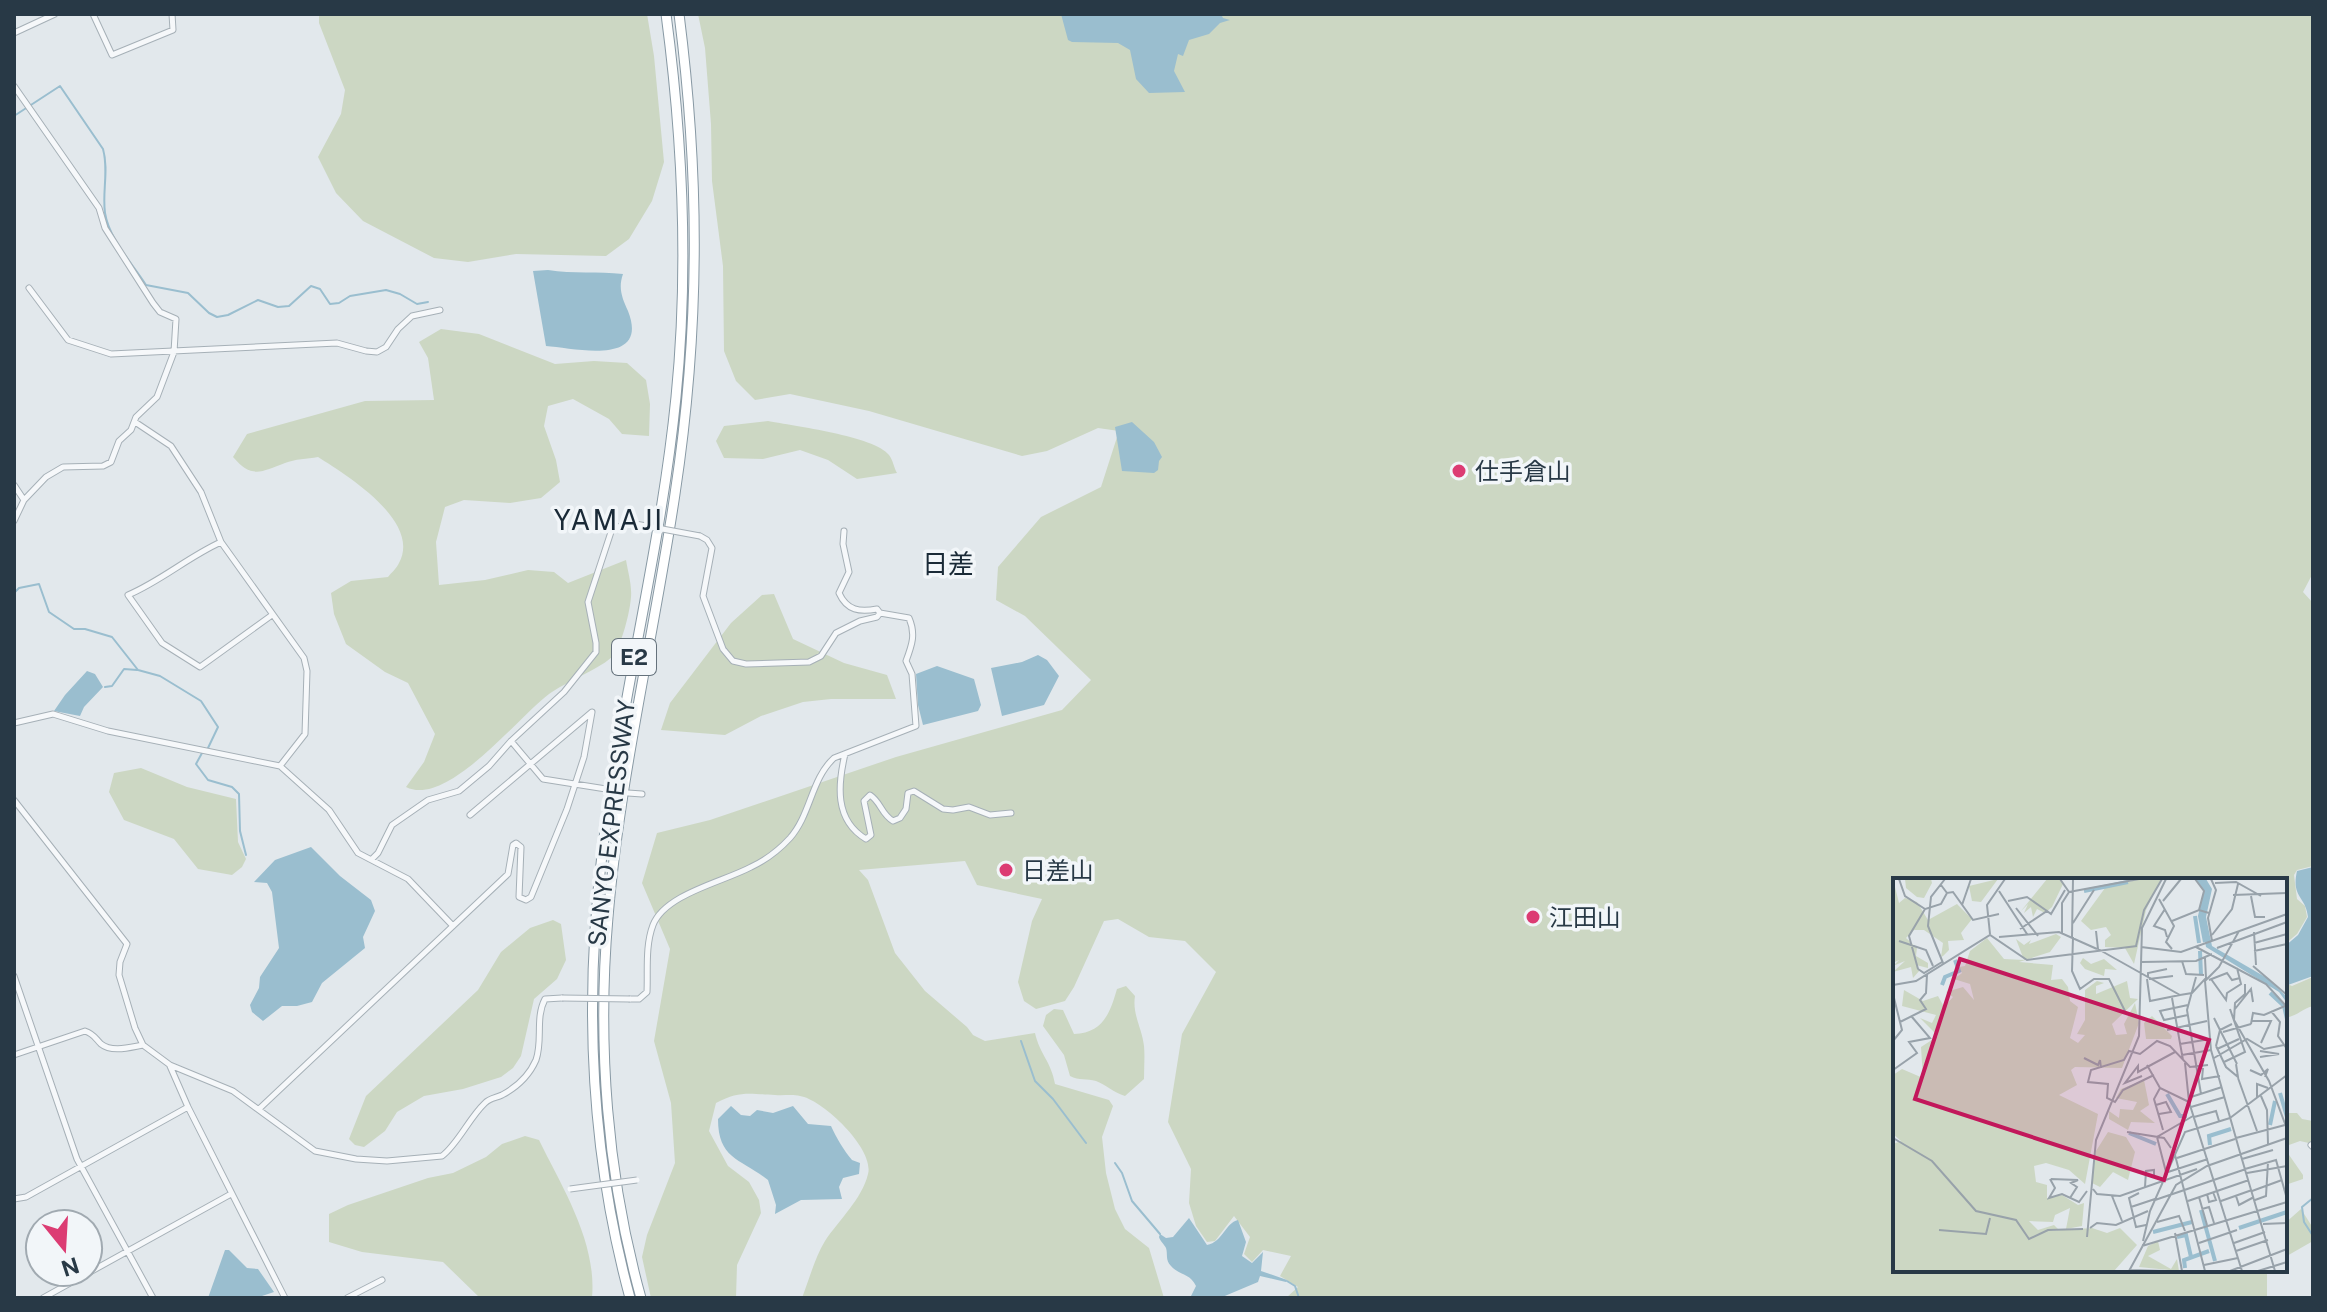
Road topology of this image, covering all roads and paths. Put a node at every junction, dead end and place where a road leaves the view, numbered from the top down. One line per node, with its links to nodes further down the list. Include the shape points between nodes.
1 (55, 14): 6 (street)
2 (93, 14): 3 (street, via 112,55 173,30)
3 (172, 14)
4 (666, 14): 51 (highway, SANYO EXPRESSWAY / E2, via 682,151 683,296 677,384 664,491 603,847 593,991 600,1139)
5 (679, 14): 52 (highway, SANYO EXPRESSWAY / E2, via 693,149 692,348 675,493 615,851 604,989 612,1152)
6 (14, 33)
7 (14, 86): 10 (street, via 99,208 105,228 153,303 176,319)
8 (29, 288): 10 (street, via 68,340 111,354)
9 (440, 310): 10 (street, via 412,316 386,347 372,352 337,343)
10 (174, 352): 11 (street, via 157,397)
11 (135, 422): 13 (street, via 111,462 63,467); 16 (street, via 171,446 201,492)
12 (14, 485): 13 (street)
13 (24, 500): 14 (street)
14 (14, 521)
15 (844, 531): 17 (street, via 849,572 839,593 844,604)
16 (221, 542): 18 (street); 18 (street, via 128,595 162,643 200,667)
17 (880, 613): 20 (street, bridge, via 836,633 821,656 809,662 733,661 723,649 703,596 712,548 707,540 630,523 612,529 588,602 596,652 564,692); 21 (street, via 909,618 913,627 906,661 916,726)
18 (272, 615): 23 (street, via 297,646 307,671 305,734)
19 (14, 723): 23 (street, via 53,714 108,731)
20 (511, 741): 22 (street); 31 (street, via 459,791 428,800 392,825)
21 (846, 753): 29 (street, via 839,799 846,820 866,839 871,835 864,801 870,795 893,821 900,818 908,793 914,791 943,809); 39 (street, bridge, via 826,765 802,823 779,849 662,910 650,935 647,992 639,999 545,999 539,1046 527,1076 483,1105 442,1156 387,1161 315,1151)
22 (530, 764): 24 (street, via 543,779); 24 (street, via 592,712); 30 (street)
23 (280, 766): 31 (street, via 329,810 358,853)
24 (573, 785): 25 (street); 32 (street, via 531,897 519,897 521,847 516,843 508,874)
25 (606, 789)
26 (628, 793): 27 (street)
27 (642, 794)
28 (14, 800): 34 (street, via 127,944 119,975)
29 (1011, 813)
30 (470, 815)
31 (372, 859): 32 (street, via 408,879)
32 (453, 926): 39 (street)
33 (14, 976): 35 (street)
34 (143, 1045): 35 (street, via 107,1047 85,1031); 37 (street)
35 (39, 1046): 36 (street); 40 (street)
36 (14, 1055)
37 (170, 1065): 38 (street); 39 (street, via 233,1091)
38 (188, 1107): 40 (street); 43 (street)
39 (259, 1109)
40 (81, 1165): 44 (street); 45 (street)
41 (637, 1180): 42 (street, bridge)
42 (570, 1189)
43 (231, 1194): 45 (street); 49 (street)
44 (14, 1199)
45 (129, 1250): 47 (street); 48 (street)
46 (382, 1280): 50 (street)
47 (43, 1298)
48 (153, 1298)
49 (285, 1298)
50 (347, 1298)
51 (630, 1298)
52 (641, 1298)

